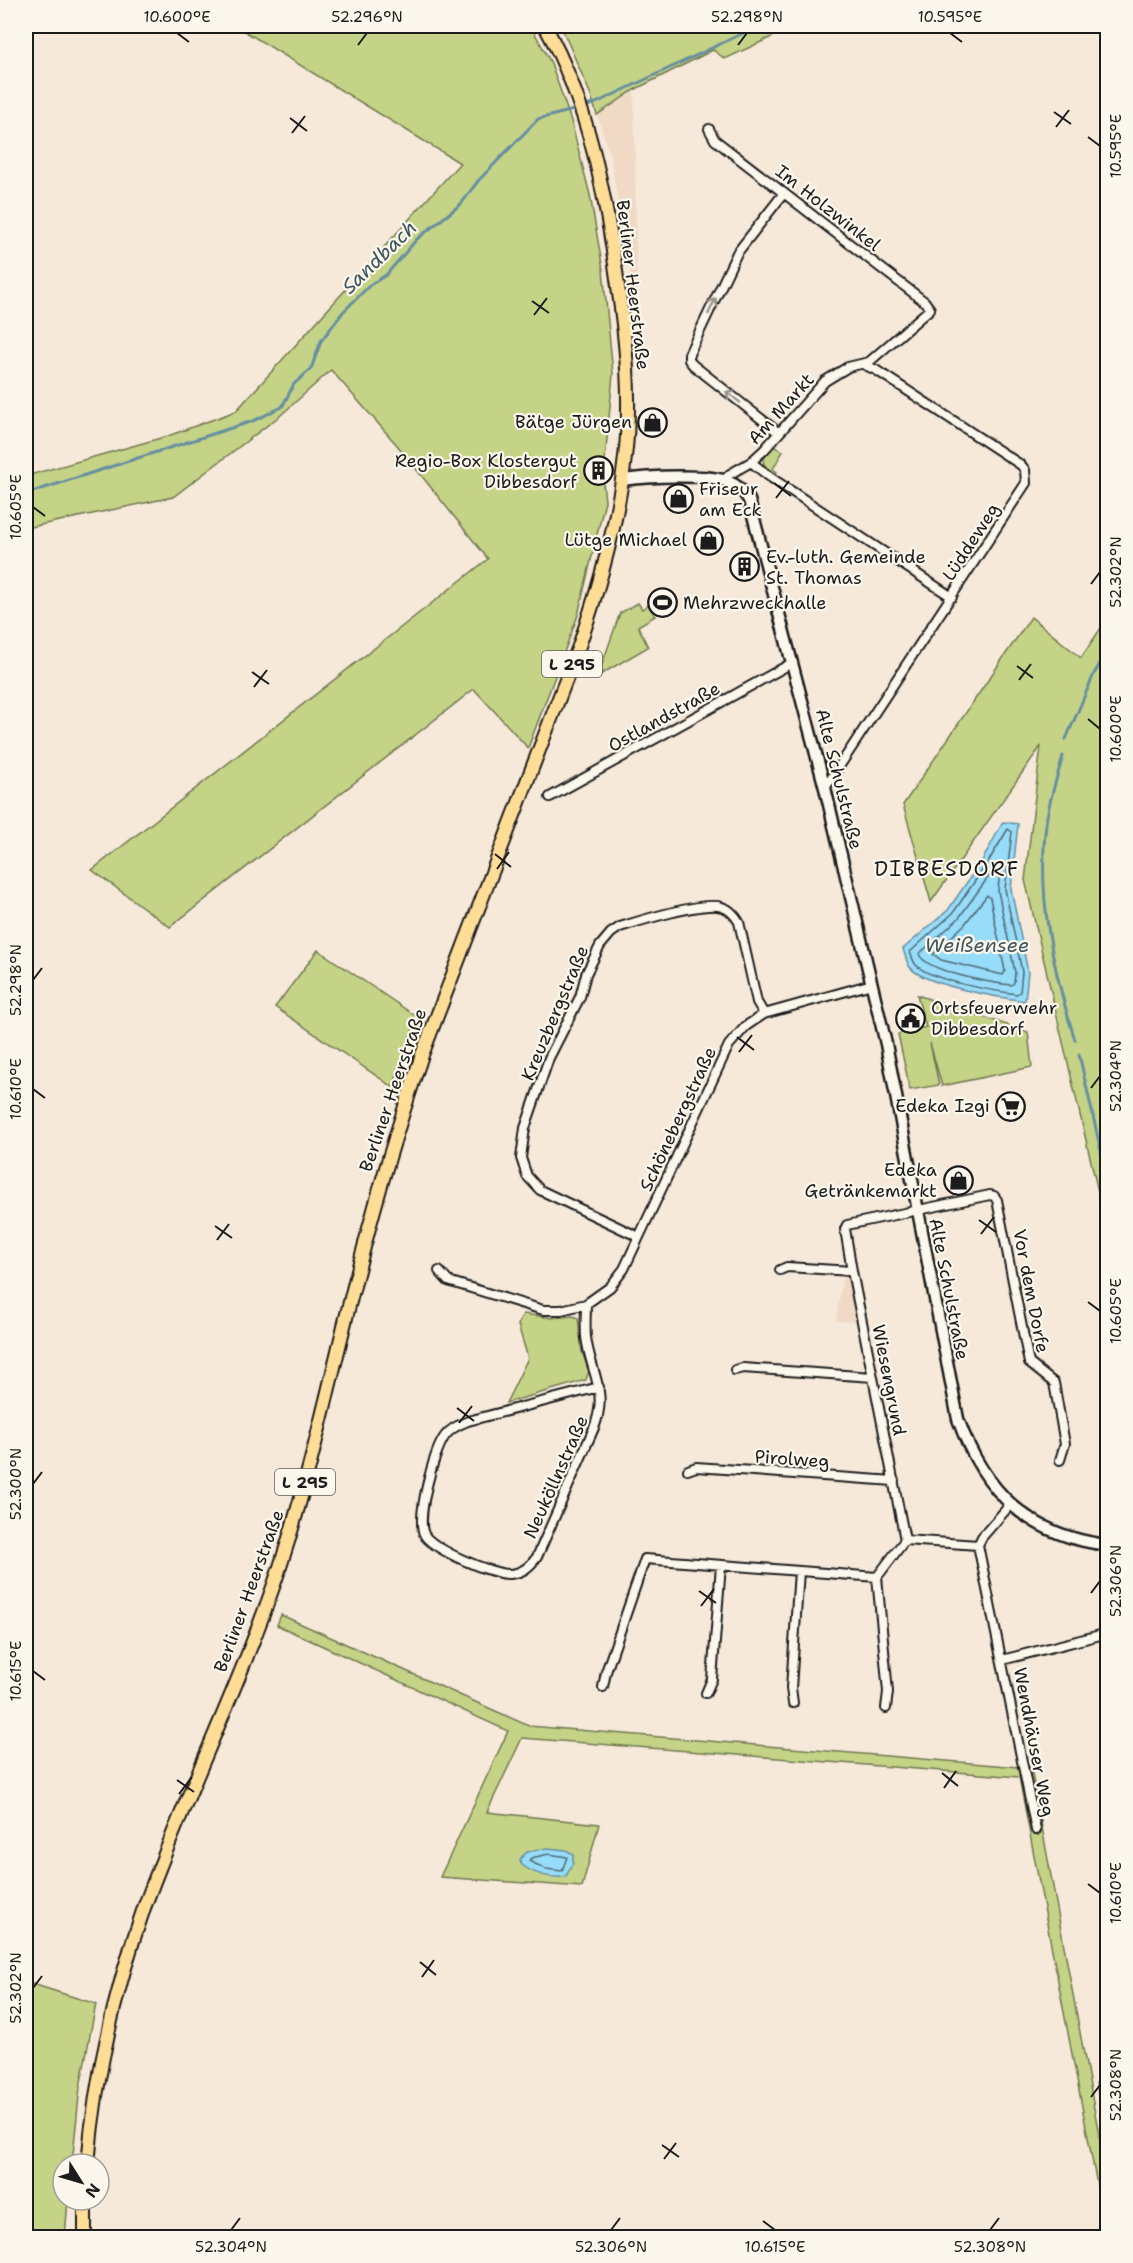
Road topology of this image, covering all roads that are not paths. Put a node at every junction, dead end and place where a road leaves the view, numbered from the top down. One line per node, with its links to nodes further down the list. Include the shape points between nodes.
1 (545, 26): 8 (main road, Berliner Heerstraße / L 295, via 585,121 613,239 628,376)
2 (709, 129): 3 (street, Im Holzwinkel, via 715,140)
3 (784, 193): 4 (street, Im Holzwinkel); 6 (street, one-way to 3, via 693,365 689,354 737,253)
4 (930, 309): 5 (street, Am Markt)
5 (863, 364): 6 (street, Am Markt, via 848,366 825,381); 10 (street, Lüddeweg, via 1025,470 1022,491)
6 (779, 433): 7 (street, Am Markt)
7 (751, 462): 9 (street, Am Markt); 10 (street)
8 (622, 480): 9 (street); 42 (main road, Berliner Heerstraße / L 295, via 599,583 579,646 402,1112 362,1252 316,1444 279,1568 128,1957 101,2062)
9 (724, 480): 11 (street, Alte Schulstraße, via 740,488 751,506)
10 (952, 597): 12 (street, Lüddeweg)
11 (792, 663): 12 (street, Alte Schulstraße); 13 (street, Ostlandstraße)
12 (825, 788): 14 (street, Alte Schulstraße)
13 (550, 797)
14 (872, 984): 15 (street, Schönebergstraße); 16 (street, Alte Schulstraße)
15 (764, 1014): 17 (street, Schönebergstraße, via 738,1034 724,1055); 17 (street, Kreuzbergstraße, via 757,1002 739,922 722,907 692,909 620,927 600,946 549,1058 525,1128 520,1158 527,1176 540,1190)
16 (916, 1210): 20 (street, Wiesengrund, via 847,1225); 25 (street, Vor dem Dorfe, via 990,1195 998,1200 1029,1363 1054,1383 1065,1444); 28 (street, Alte Schulstraße, via 958,1419 972,1455)
17 (639, 1237): 21 (street, Schönebergstraße, via 619,1278)
18 (780, 1270): 20 (street)
19 (439, 1271): 21 (street, Schönebergstraße, via 448,1281 543,1310)
20 (852, 1271): 23 (street, Wiesengrund)
21 (586, 1304): 24 (street, via 585,1335)
22 (735, 1370): 23 (street)
23 (873, 1377): 27 (street, Wiesengrund)
24 (599, 1387): 24 (street, Neuköllnstraße, via 601,1409 594,1428 530,1566 511,1574 487,1570 426,1538 421,1514 446,1435 460,1424)
25 (1060, 1460)
26 (688, 1470): 27 (street, Pirolweg, via 696,1467)
27 (894, 1481): 29 (street, Wiesengrund)
28 (1010, 1505): 30 (street); 31 (street, Alte Schulstraße, via 1072,1539)
29 (905, 1540): 30 (street); 34 (street)
30 (978, 1545): 36 (street, Wendhäuser Weg)
31 (1107, 1545)
32 (722, 1565): 33 (street); 37 (street, via 645,1559); 38 (street, via 711,1679)
33 (799, 1571): 34 (street); 39 (street)
34 (877, 1577): 40 (street, via 888,1692)
35 (1107, 1633): 36 (street, Wendhäuser Weg)
36 (1002, 1660): 41 (street, Wendhäuser Weg)
37 (603, 1686)
38 (706, 1694)
39 (793, 1703)
40 (886, 1708)
41 (1036, 1830)
42 (90, 2152)
43 (85, 2212): 44 (main road)
44 (85, 2238)

